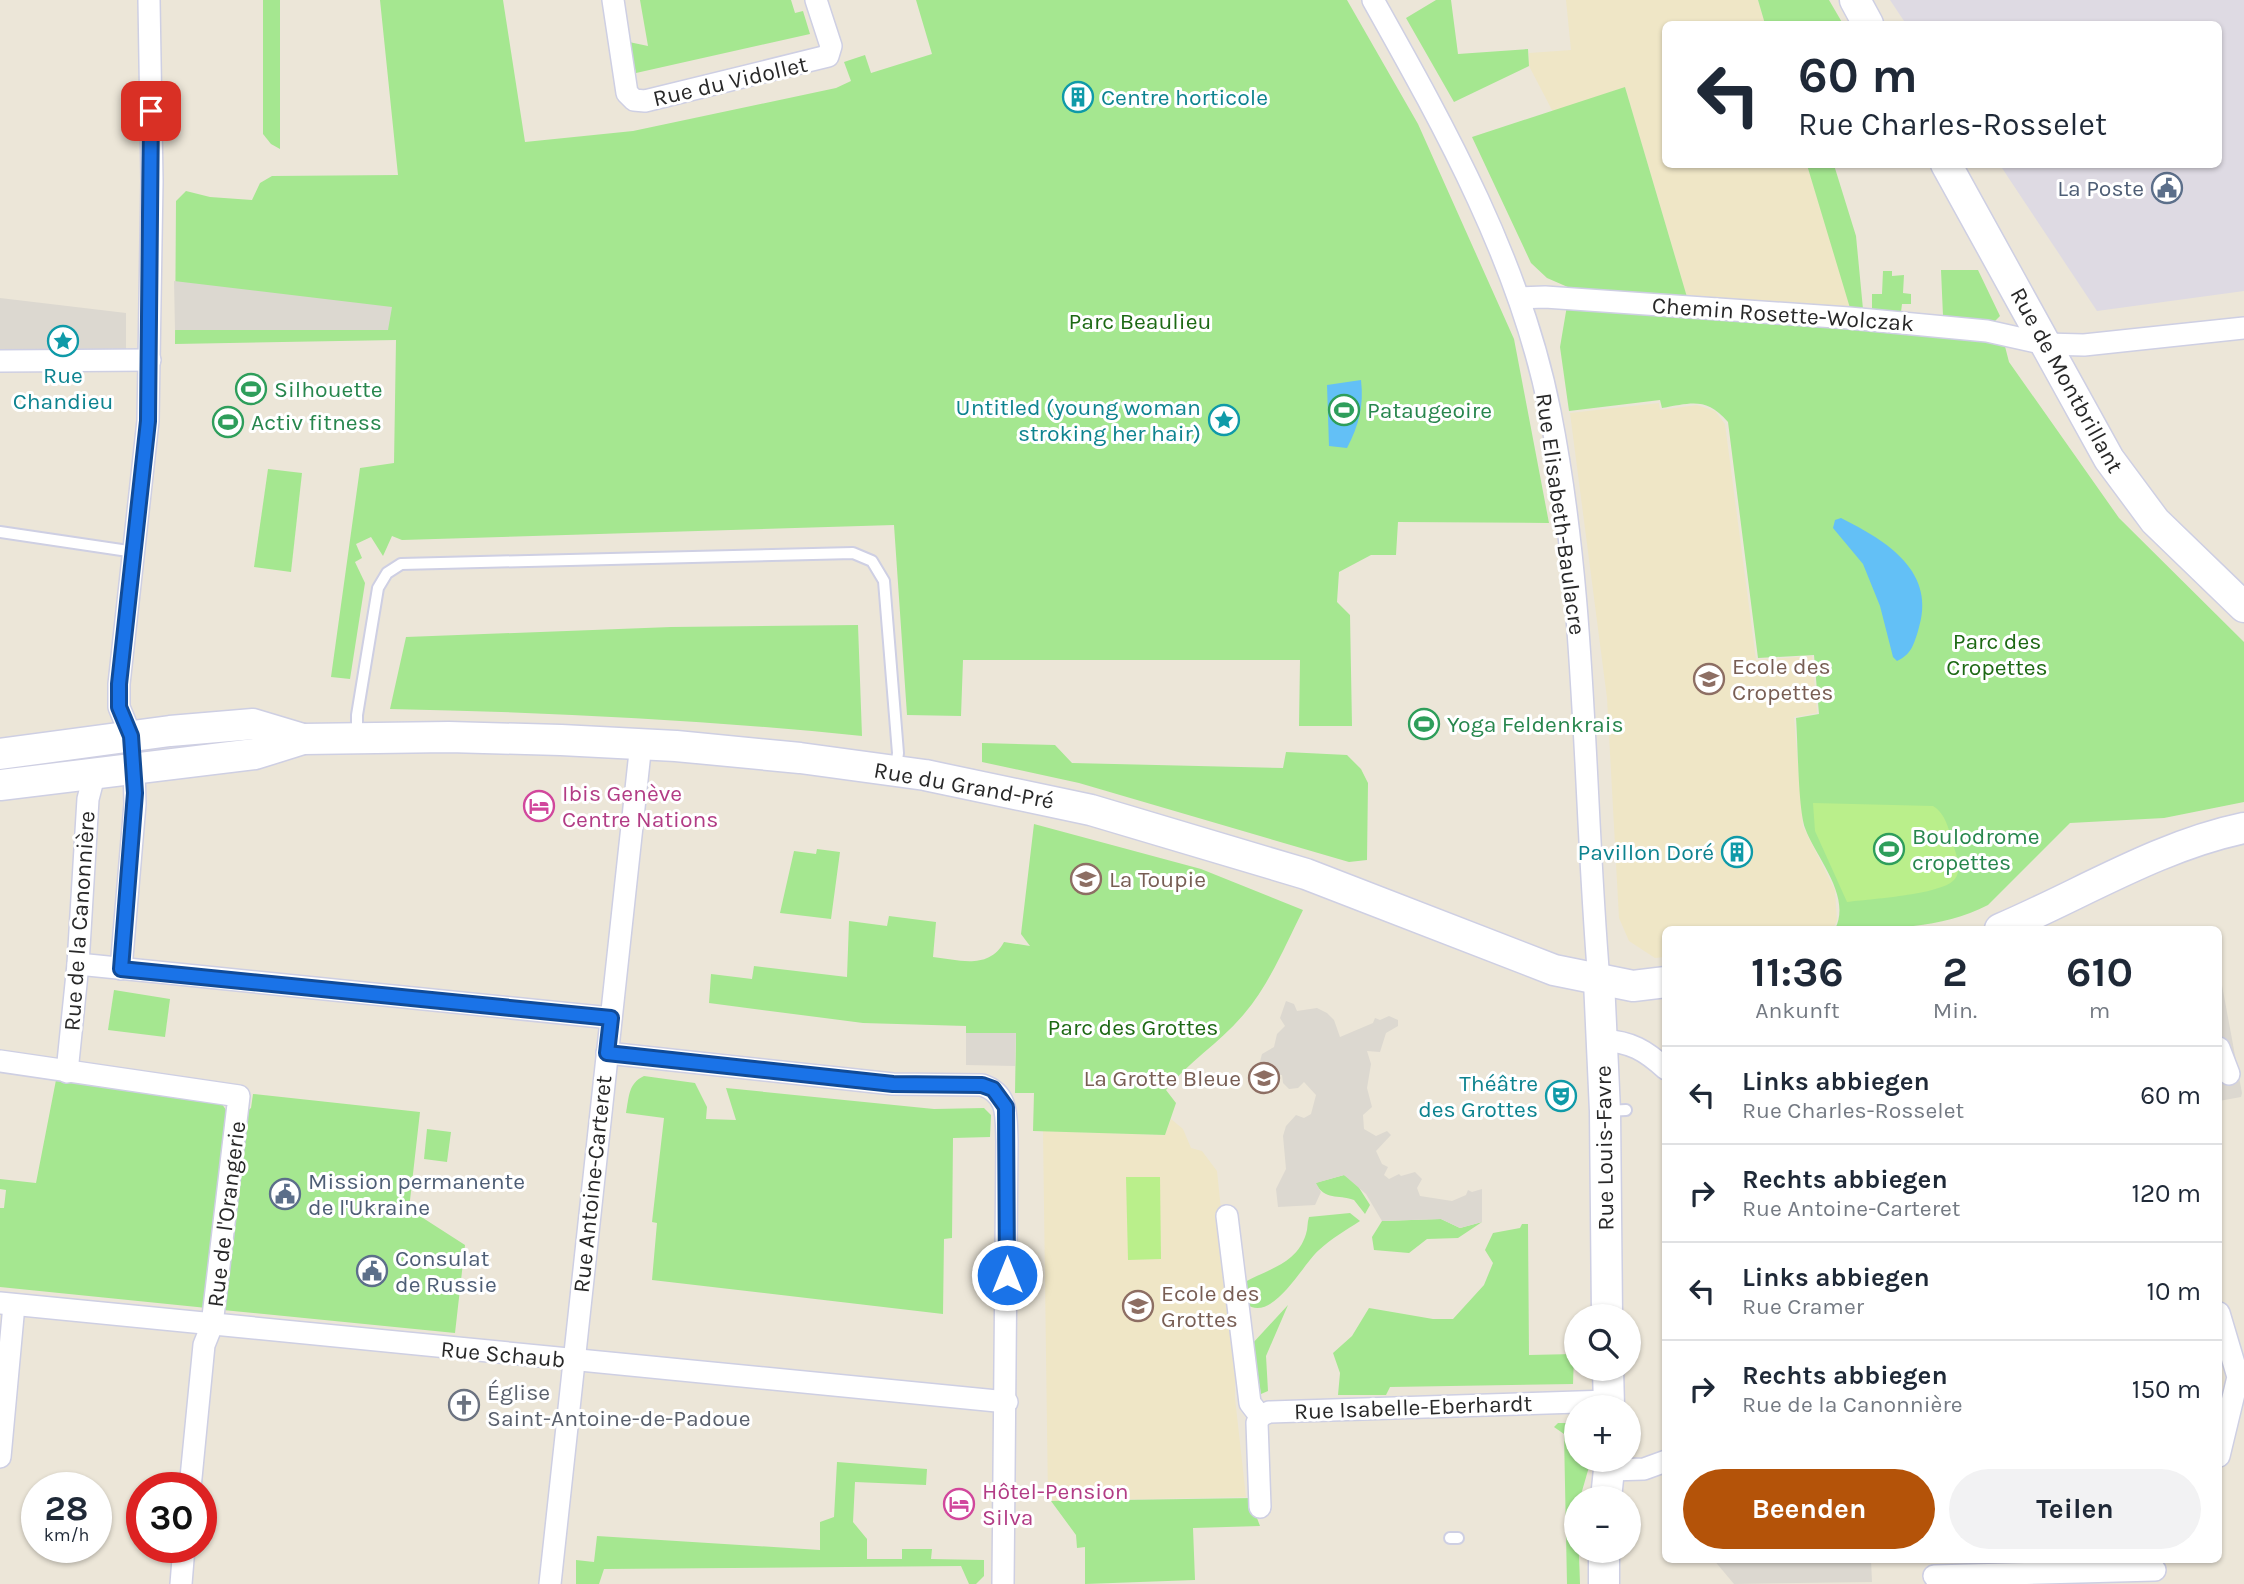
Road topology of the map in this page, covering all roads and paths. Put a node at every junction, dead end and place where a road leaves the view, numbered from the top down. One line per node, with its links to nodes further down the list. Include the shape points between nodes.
1 (149, 0): 11 (street)
2 (613, 0): 3 (street, Rue du Vidollet, via 627,93 634,100 645,101 828,56 831,46)
3 (816, 0)
4 (1373, 0): 8 (street, Rue Elisabeth-Baulacre, via 1468,177)
5 (1855, 0): 6 (main road)
6 (1866, 21)
7 (1948, 168): 10 (main road, Rue de Montbrillant)
8 (1518, 298): 10 (street, Chemin Rosette-Wolczak, via 1849,318 1987,331); 29 (street, Rue Elisabeth-Baulacre, via 1550,411 1577,618)
9 (2244, 328): 10 (street, Chemin Rosette-Wolczak, via 2084,345)
10 (2045, 344): 15 (main road, Rue de Montbrillant, via 2090,430 2125,483 2155,520)
11 (150, 359): 12 (street); 14 (street)
12 (0, 361)
13 (0, 532): 14 (lane)
14 (135, 552): 17 (street)
15 (2244, 607)
16 (357, 737): 18 (main road, Rue du Grand-Pré); 19 (main road, Rue du Grand-Pré); 22 (lane, via 378,588 387,573 401,564 853,553 873,561 884,581)
17 (117, 738): 18 (main road, Rue du Grand-Pré, via 253,724); 20 (main road, Rue du Grand-Pré); 21 (main road); 23 (main road)
18 (303, 739): 21 (main road, Rue du Grand-Pré, via 255,754)
19 (641, 743): 22 (main road, Rue du Grand-Pré); 31 (street, Rue Antoine-Carteret)
20 (0, 754)
21 (134, 767): 23 (main road, Rue du Grand-Pré); 28 (street, Rue de la Canonnière)
22 (896, 771): 29 (main road, Rue du Grand-Pré, via 1010,791 1159,828 1306,874 1554,970)
23 (94, 772): 24 (main road, Rue du Grand-Pré); 27 (street, Rue de la Canonnière, via 88,799)
24 (0, 785)
25 (2244, 828): 26 (main road, via 2172,850)
26 (2007, 926)
27 (78, 964): 28 (street); 37 (street, Rue de la Canonnière)
28 (121, 969): 31 (street)
29 (1599, 981): 30 (main road, Rue du Grand-Pré); 32 (main road, Rue Louis-Favre)
30 (1662, 982)
31 (611, 1018): 33 (street, Rue Antoine-Carteret)
32 (1602, 1040): 36 (street, via 1633,1044); 41 (main road, Rue Louis-Favre, via 1616,1110)
33 (607, 1053): 45 (street, Rue Antoine-Carteret); 46 (street, via 893,1084 993,1089 1006,1107)
34 (2222, 1055): 38 (street)
35 (0, 1061): 37 (street, Rue de l'Orangerie)
36 (1662, 1065)
37 (67, 1072): 43 (street, Rue de l'Orangerie, via 239,1096)
38 (2231, 1075)
39 (1227, 1216): 48 (street, via 1250,1402)
40 (7, 1304): 43 (street, Rue Schaub); 51 (street)
41 (1608, 1304)
42 (2222, 1321): 44 (street)
43 (212, 1325): 45 (street, Rue Schaub); 53 (street, Rue de l'Orangerie, via 204,1345)
44 (2231, 1353): 49 (street, via 2238,1377)
45 (573, 1361): 46 (street, Rue Schaub); 61 (street, Rue Antoine-Carteret)
46 (1006, 1402): 62 (street)
47 (1564, 1405): 48 (street, Rue Isabelle-Eberhardt, via 1269,1412)
48 (1261, 1416): 55 (street, via 1257,1423)
49 (2230, 1425): 50 (street)
50 (2222, 1448)
51 (0, 1457)
52 (1662, 1462): 54 (street)
53 (192, 1472)
54 (1609, 1476)
55 (1260, 1507)
56 (183, 1563): 60 (street)
57 (1604, 1563): 63 (main road)
58 (2158, 1571): 59 (street)
59 (1934, 1573)
60 (181, 1584)
61 (550, 1584)
62 (1003, 1584)
63 (1604, 1584)

